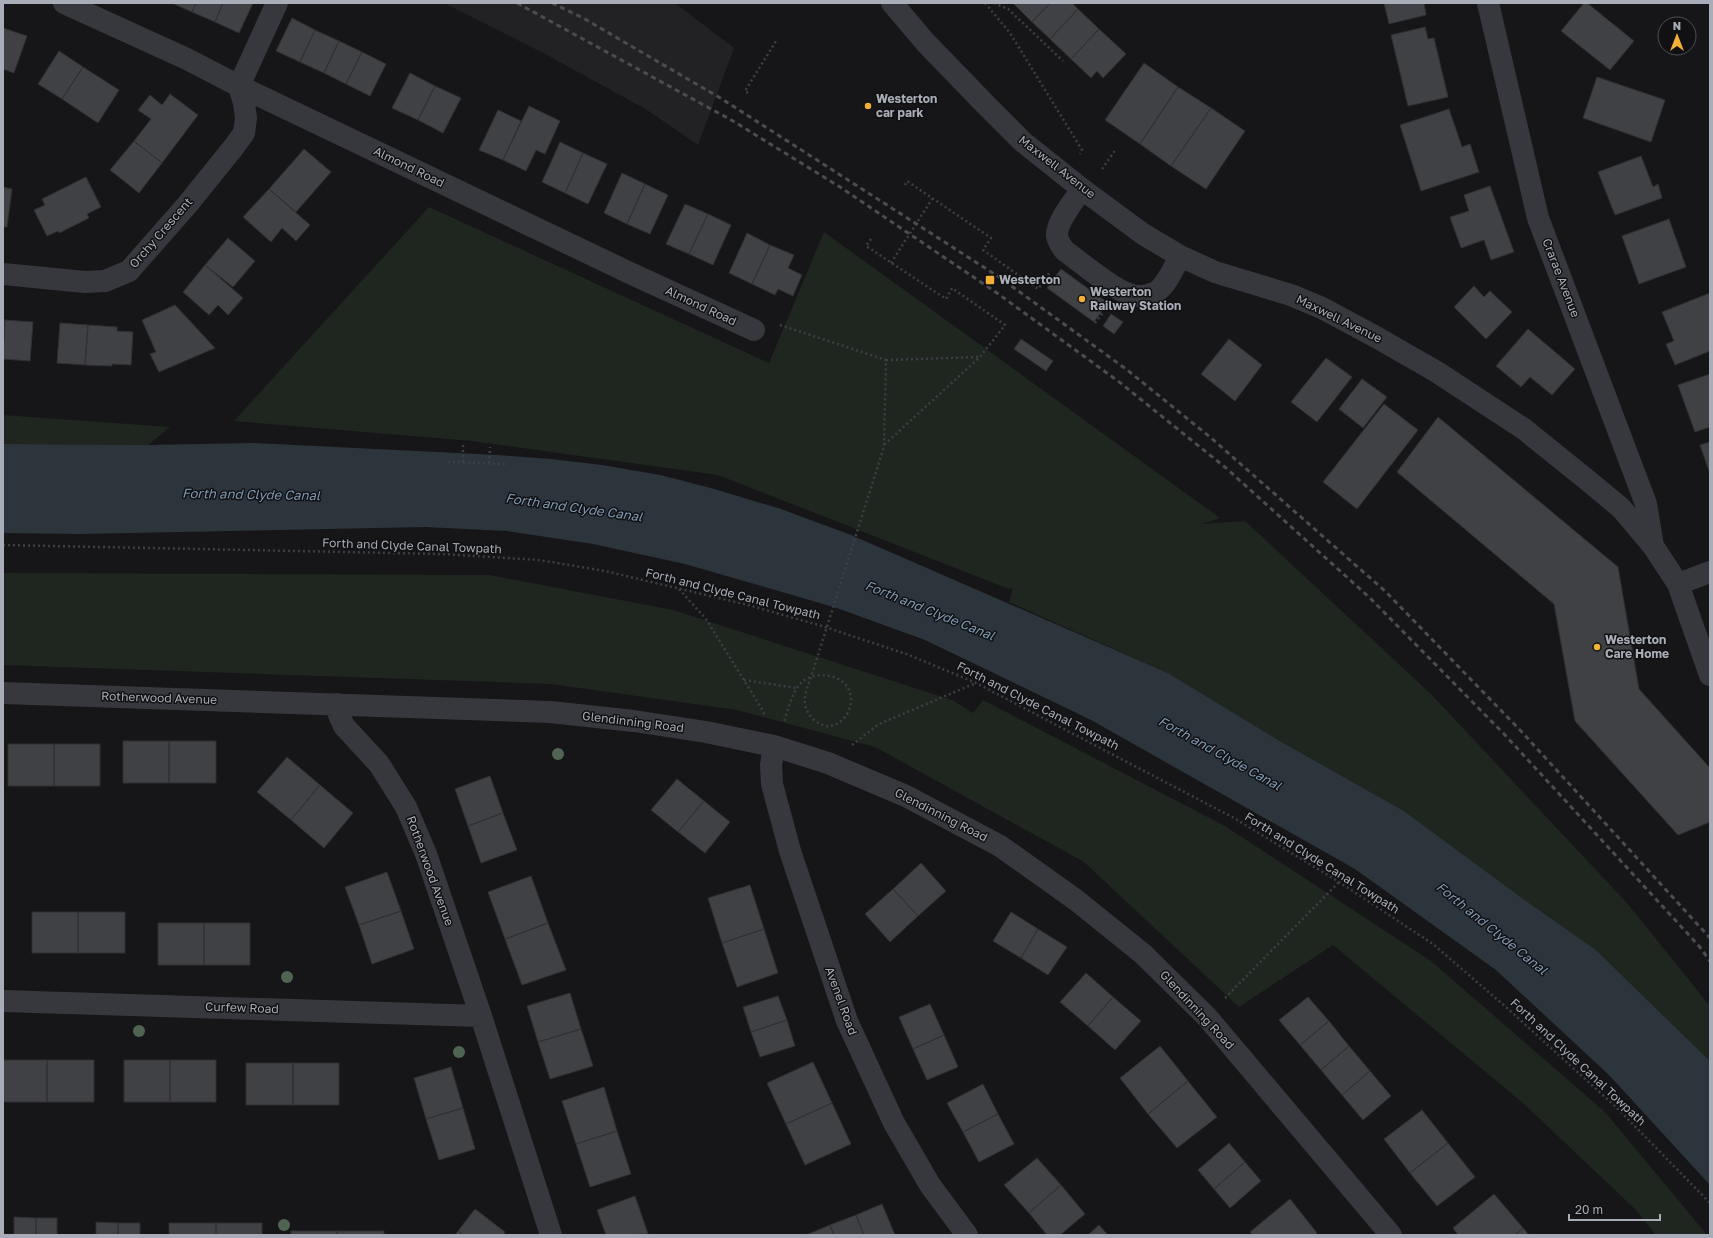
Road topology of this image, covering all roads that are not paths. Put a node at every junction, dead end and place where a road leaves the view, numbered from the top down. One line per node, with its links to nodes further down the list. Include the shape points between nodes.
1 (64, 3): 5 (street, Almond Road, via 187,59)
2 (277, 3): 5 (street)
3 (892, 3): 6 (street, Maxwell Avenue, via 926,43 1023,142)
4 (1488, 3): 10 (street, Crarae Avenue, via 1538,218 1646,504)
5 (239, 86): 8 (street, Orchy Crescent, via 246,118 244,132 187,205 129,271 98,282); 9 (street, Almond Road)
6 (1075, 183): 7 (street, Maxwell Avenue, via 1143,234); 7 (street, via 1058,225 1057,236 1060,244 1064,251 1119,290 1132,296 1156,292 1164,284)
7 (1180, 256): 10 (street, Maxwell Avenue, via 1215,272 1290,295 1322,308 1437,372 1524,429 1621,508)
8 (3, 274)
9 (754, 330)
10 (1653, 546): 12 (street, Maxwell Avenue)
11 (1710, 572): 12 (street)
12 (1678, 584): 13 (street, Maxwell Avenue)
13 (1710, 675)
14 (3, 693): 15 (street, Rotherwood Avenue)
15 (337, 704): 16 (street, Glendinning Road, via 550,712 699,730); 18 (street, Rotherwood Avenue, via 344,726 379,764 406,807 426,854)
16 (774, 746): 20 (street, Avenel Road, via 770,765 772,784 790,851 847,1021 894,1123 930,1185); 21 (street, Glendinning Road, via 828,763 906,796 1000,846 1076,900 1143,954 1207,1017)
17 (3, 1001): 18 (street, Curfew Road)
18 (481, 1016): 19 (street, Rotherwood Avenue)
19 (551, 1235)
20 (967, 1235)
21 (1391, 1235)

